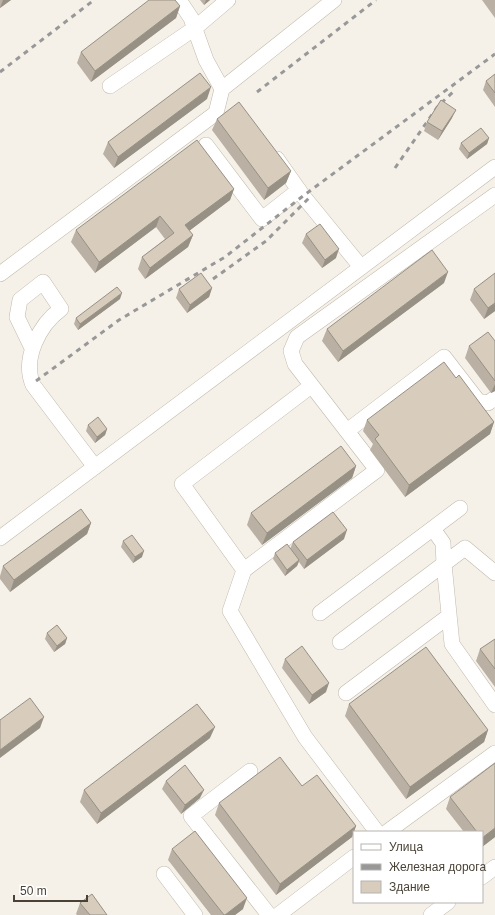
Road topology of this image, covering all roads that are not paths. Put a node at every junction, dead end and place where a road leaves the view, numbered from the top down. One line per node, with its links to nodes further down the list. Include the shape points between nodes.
1 (179, 0): 4 (street, via 191,18)
2 (228, 0): 4 (street)
3 (334, 0): 6 (street)
4 (194, 28): 5 (street); 6 (street, via 206,60)
5 (110, 86)
6 (222, 89): 13 (street, via 216,113)
7 (206, 145): 10 (street, via 262,219)
8 (268, 146): 10 (street)
9 (495, 167): 12 (street)
10 (299, 190): 12 (street)
11 (494, 197): 15 (street, via 297,337 291,351 295,364)
12 (361, 267): 18 (street)
13 (0, 274)
14 (32, 348): 18 (street, via 29,375 33,385)
15 (311, 386): 17 (street); 23 (street, via 182,484)
16 (495, 398): 17 (street, via 488,403 478,401 444,357)
17 (347, 431): 23 (street, via 377,470)
18 (95, 467): 21 (street)
19 (460, 508): 20 (street)
20 (433, 528): 22 (street, via 443,543); 25 (street)
21 (0, 538)
22 (444, 564): 24 (street, via 465,548); 26 (street); 27 (street)
23 (244, 570): 32 (street, via 230,611 305,737)
24 (495, 574)
25 (320, 613)
26 (449, 616): 28 (street); 29 (street, via 452,644)
27 (340, 642)
28 (346, 693)
29 (495, 705)
30 (495, 753): 33 (street)
31 (250, 771): 39 (street, via 191,816)
32 (376, 831)
33 (388, 831)
34 (353, 858): 40 (street)
35 (495, 867): 37 (street)
36 (164, 874): 38 (street)
37 (483, 876)
38 (195, 915)
39 (269, 915)
40 (278, 915)

